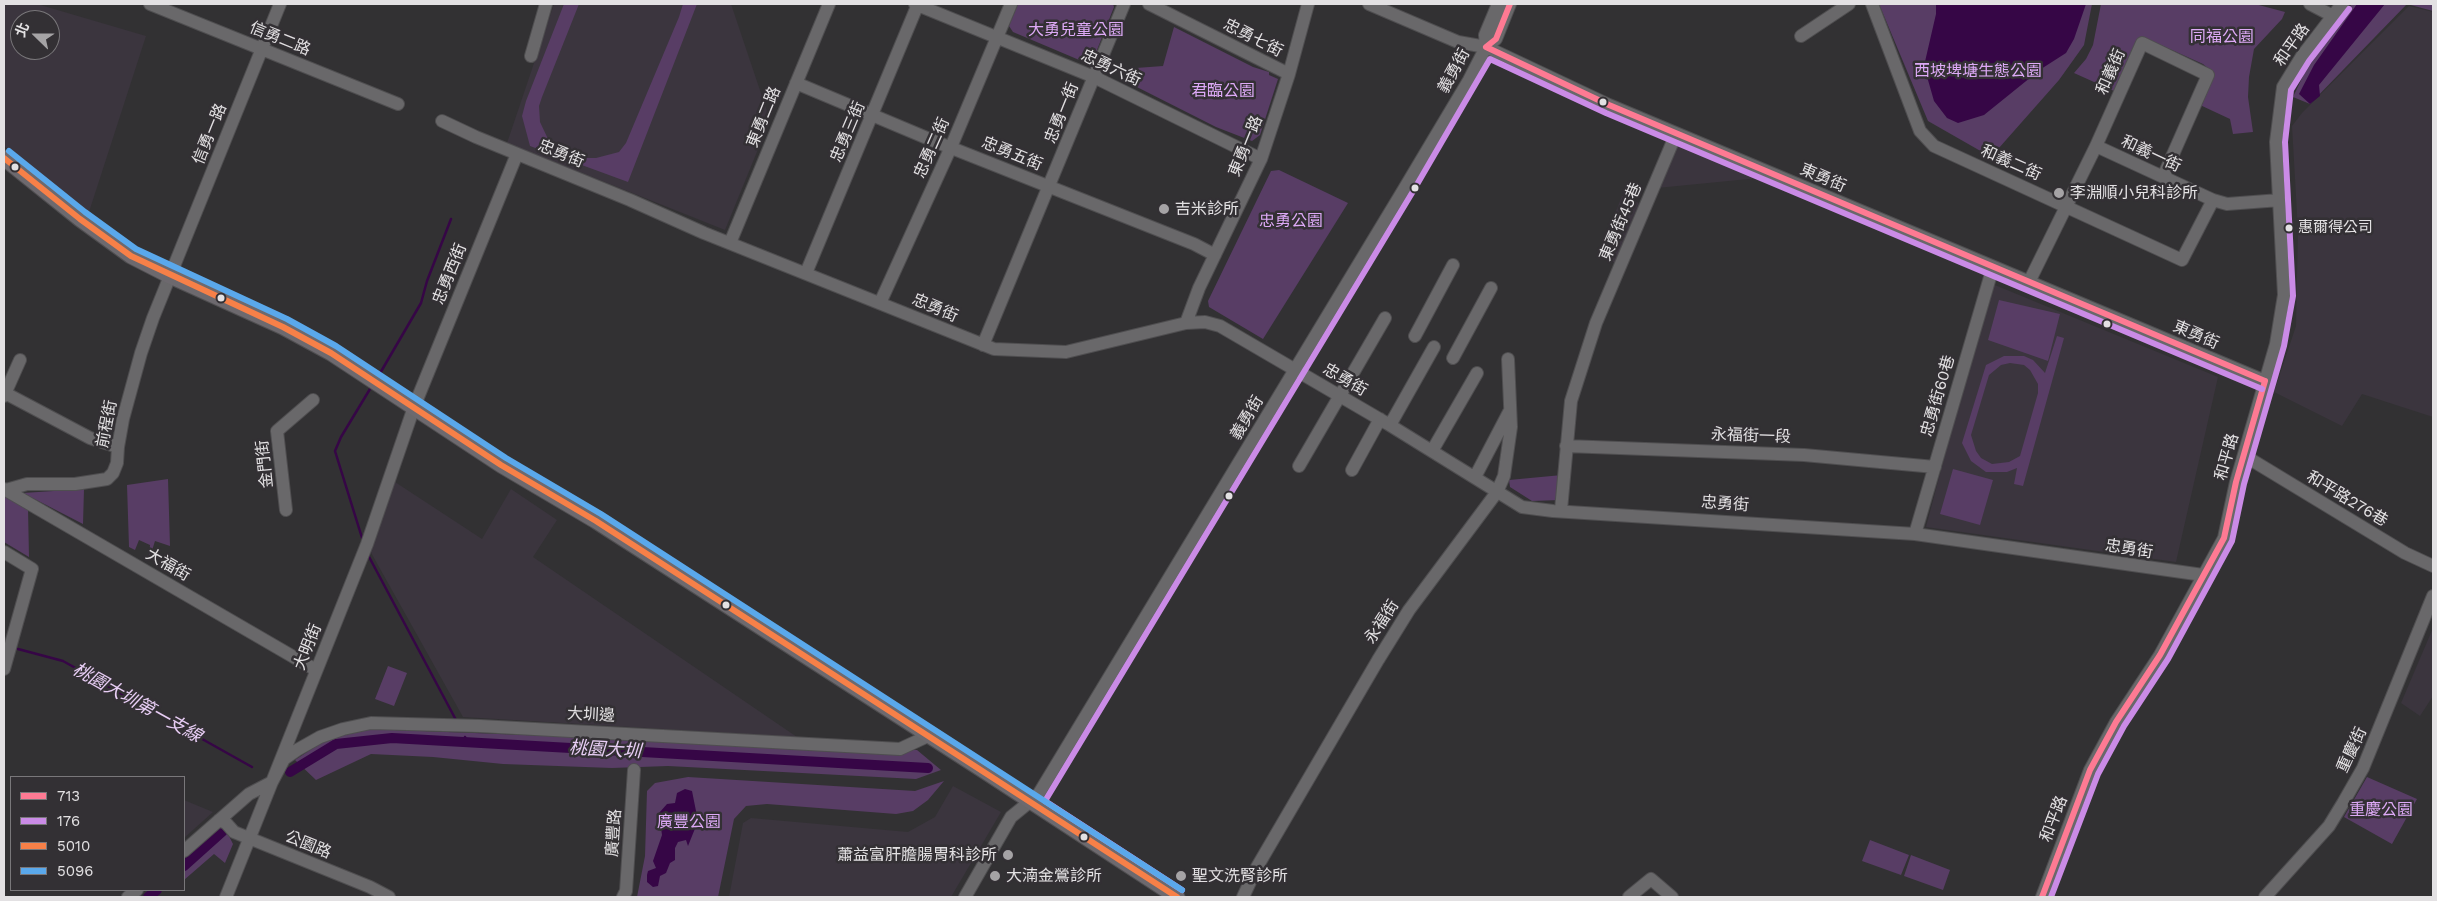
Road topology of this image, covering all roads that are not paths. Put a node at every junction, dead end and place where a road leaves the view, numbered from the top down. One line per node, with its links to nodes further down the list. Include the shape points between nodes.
1 (150, 4): 21 (street, 信勇二路)
2 (280, 4): 21 (street, 信勇一路)
3 (546, 4): 22 (street)
4 (829, 4): 25 (street, 東勇二路)
5 (917, 4): 19 (street, 忠勇六街); 27 (street, 忠勇三街)
6 (1011, 4): 19 (street, 忠勇二街)
7 (1124, 4): 24 (street, 忠勇一街)
8 (1149, 4): 23 (street, 忠勇七街)
9 (1308, 4): 23 (street, 東勇一路)
10 (1369, 4): 20 (street, 東勇街, via 1458,42)
11 (1498, 4): 20 (street, via 1484,35)
12 (1510, 4): 20 (street, via 1496,39)
13 (1849, 4): 18 (street)
14 (1872, 4): 39 (street, 和義二街, via 1920,131 1929,142)
15 (2310, 4): 17 (street)
16 (2342, 4): 17 (street, 和平路)
17 (2333, 16): 38 (street, 和平路, via 2283,87 2276,142)
18 (1801, 36)
19 (998, 37): 24 (street, 忠勇六街); 31 (street, 忠勇二街)
20 (1486, 47): 29 (street, 東勇街); 57 (street, 義勇街)
21 (261, 50): 26 (street, 信勇二路); 45 (street, 信勇一路)
22 (530, 56)
23 (1289, 74): 34 (street, 東勇一路)
24 (1094, 77): 34 (street, 忠勇六街); 36 (street, 忠勇一街)
25 (796, 83): 27 (street, 忠勇五街); 40 (street, 東勇二路)
26 (398, 104)
27 (873, 115): 31 (street, 忠勇五街); 44 (street, 忠勇三街)
28 (442, 121): 32 (street, 忠勇街)
29 (1676, 134): 43 (street, 東勇街); 66 (street, 東勇街45巷, via 1596,323 1571,401)
30 (2096, 146): 35 (street, 和義一街); 35 (street, 和義街, via 2142,43 2208,75); 39 (street, 和義街)
31 (951, 147): 36 (street, 忠勇五街); 48 (street, 忠勇二街)
32 (518, 154): 40 (street, 忠勇街); 63 (street, 忠勇西街)
33 (4, 158): 45 (main road, via 114,245)
34 (1261, 159): 41 (street, 東勇一路)
35 (2163, 177): 37 (street, 和義一街)
36 (1049, 187): 41 (street, 忠勇五街); 52 (street, 忠勇一街)
37 (2213, 200): 38 (street, 和義一街, via 2227,204); 39 (street, 和義二街, via 2182,260)
38 (2280, 200): 59 (street, 和平路, via 2284,294 2276,344)
39 (2067, 206): 46 (street, 和義街)
40 (730, 243): 44 (street, 忠勇街)
41 (1215, 255): 50 (street, 東勇一路)
42 (1452, 265): 51 (street)
43 (1993, 267): 46 (street, 東勇街); 71 (street, 忠勇街60巷)
44 (806, 273): 48 (street, 忠勇街)
45 (170, 276): 63 (main road, via 301,336); 67 (street, 前程街, via 141,353)
46 (2029, 282): 59 (street, 東勇街)
47 (1491, 288): 54 (street)
48 (880, 303): 52 (street, 忠勇街)
49 (1385, 318): 61 (street)
50 (1186, 323): 52 (street, 忠勇街, via 1066,352 994,349); 57 (street, 忠勇街, via 1205,322 1220,326)
51 (1415, 336)
52 (983, 345)
53 (1434, 347): 65 (street)
54 (1453, 358)
55 (1508, 359): 64 (street, 永福街)
56 (20, 360): 60 (street)
57 (1295, 370): 61 (street, 忠勇街); 88 (street, 義勇街)
58 (1477, 373): 68 (street)
59 (2265, 381): 69 (street, 和平路)
60 (4, 394): 67 (street, via 90,438)
61 (1340, 396): 65 (street, 忠勇街); 70 (street)
62 (313, 400): 76 (street, 金門街, via 277,431)
63 (414, 407): 84 (street, 大明街, via 365,548); 85 (main road)
64 (1509, 412): 73 (street); 75 (street, 永福街, via 1511,427 1504,476)
65 (1385, 422): 68 (street, 忠勇街); 72 (street)
66 (1566, 446): 71 (street, 永福街一段, via 1804,455); 77 (street, 東勇街45巷)
67 (118, 447): 74 (street, 前程街, via 117,463 107,479 75,484 27,484)
68 (1432, 451): 73 (street, 忠勇街)
69 (2245, 456): 80 (street, 和平路276巷, via 2405,553); 81 (street, 和平路, via 2224,538)
70 (1299, 466)
71 (1934, 467): 78 (street, 忠勇街60巷)
72 (1352, 470)
73 (1475, 477): 75 (street, 忠勇街)
74 (5, 490): 84 (street, 大福街)
75 (1497, 492): 77 (street, 忠勇街, via 1522,507); 97 (street, 永福街, via 1409,610 1260,862)
76 (286, 510)
77 (1561, 510): 78 (street, 忠勇街)
78 (1915, 534): 81 (street, 忠勇街)
79 (4, 552): 83 (street, via 32,569)
80 (2433, 566)
81 (2203, 576): 100 (street, 和平路, via 2160,655 2116,722 2090,770)
82 (2433, 596): 101 (street, 重慶街, via 2377,735 2351,789 2329,826)
83 (4, 669)
84 (316, 670): 87 (street, 大明街)
85 (928, 736): 87 (street, 大圳邊, via 900,749 372,723 342,728 297,750 284,759); 88 (main road)
86 (634, 770): 94 (street, 廣豐路)
87 (272, 782): 89 (street, via 249,794); 90 (street, 大明街)
88 (1031, 802): 95 (street, 義勇街, via 1011,817); 96 (main road)
89 (219, 820): 90 (street, 公園路); 91 (street)
90 (250, 839): 92 (street, 大明街); 93 (street, 公園路)
91 (185, 850)
92 (226, 897)
93 (389, 897)
94 (623, 897)
95 (965, 897)
96 (1177, 897)
97 (1243, 897)
98 (1629, 897): 99 (street, via 1651,879)
99 (1672, 897)
100 (2042, 897)
101 (2265, 897)

